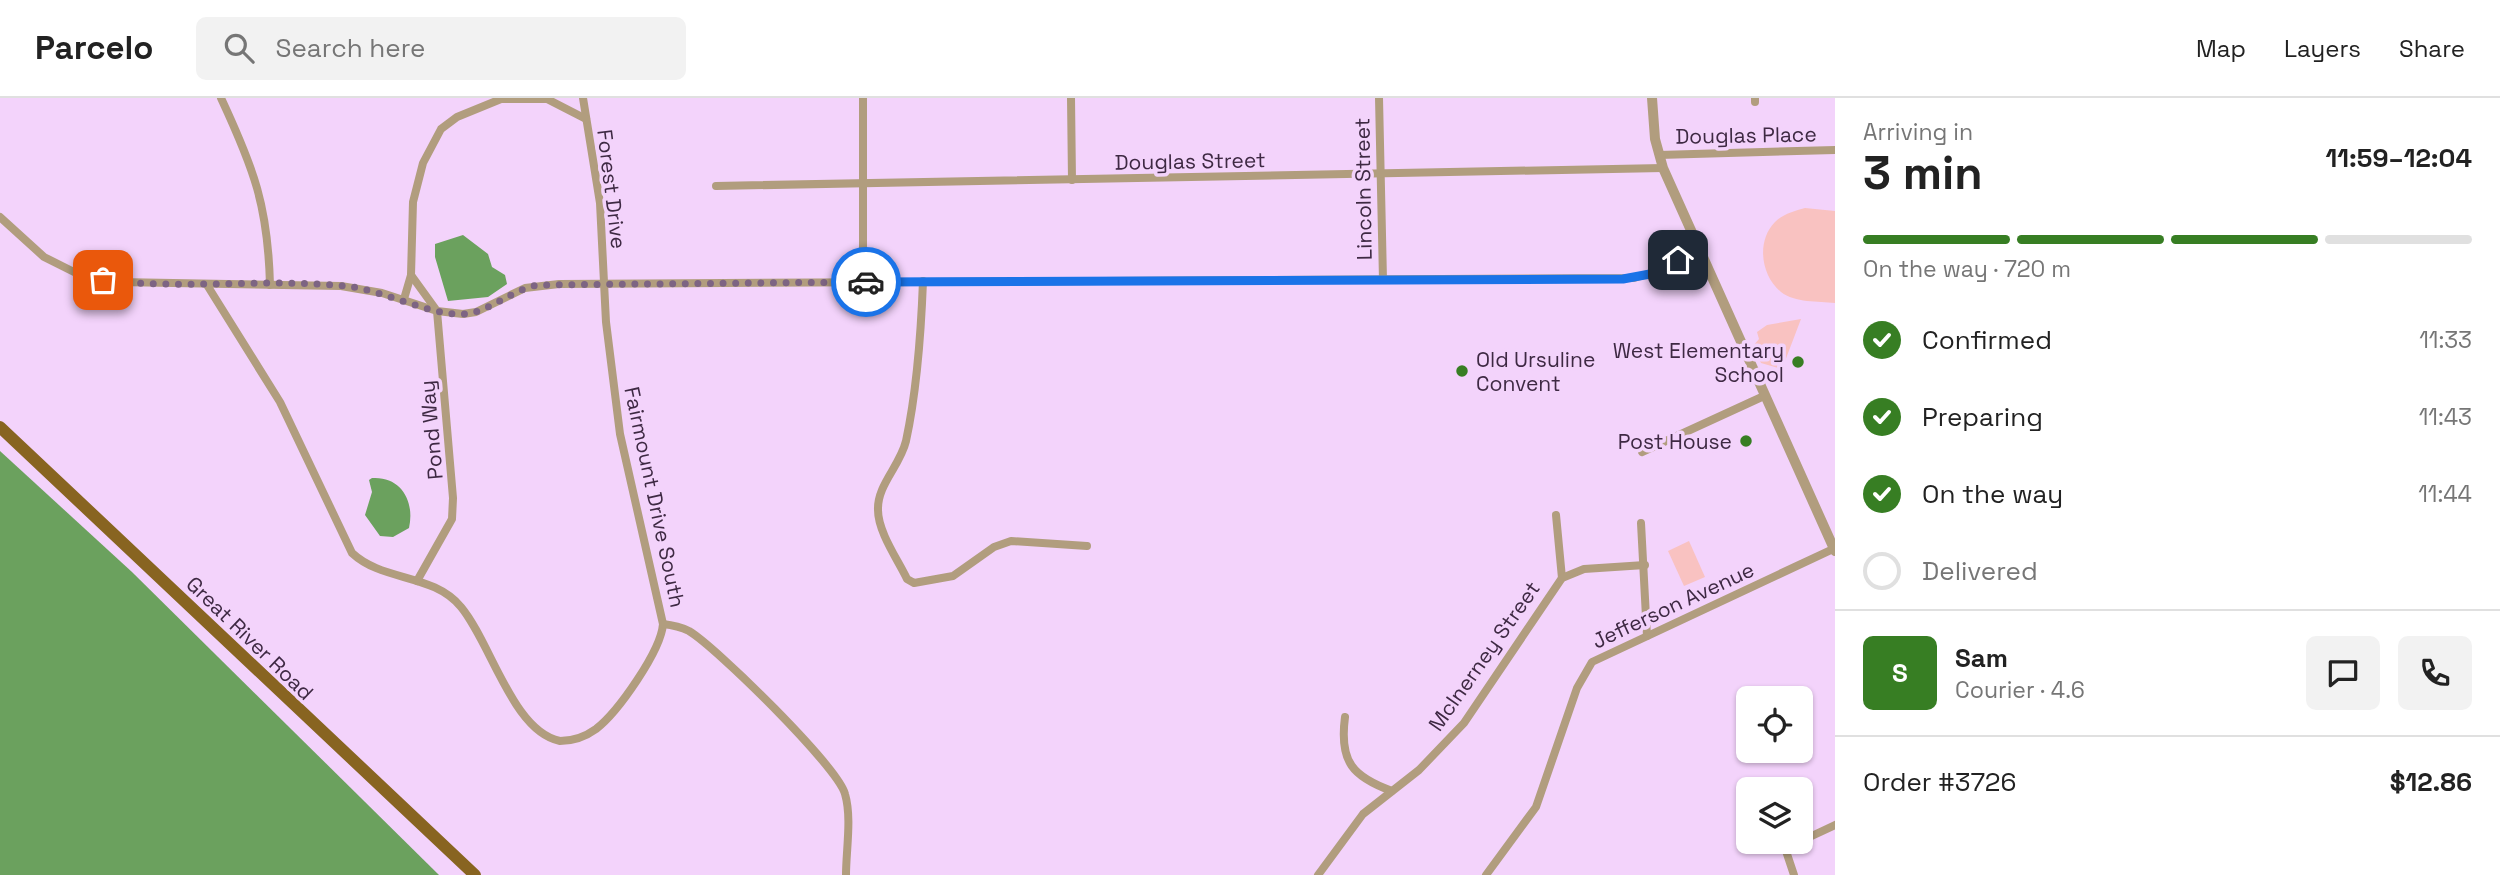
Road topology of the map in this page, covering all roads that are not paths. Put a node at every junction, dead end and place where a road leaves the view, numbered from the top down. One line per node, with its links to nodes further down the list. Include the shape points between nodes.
1 (220, 98): 24 (street, via 251,165 264,208)
2 (583, 98): 8 (street, Forest Drive)
3 (863, 98): 14 (street)
4 (1071, 98): 13 (street)
5 (1379, 98): 12 (street, Lincoln Street)
6 (1652, 98): 10 (street)
7 (548, 99): 8 (street); 18 (street, via 501,99 457,117 441,129 423,163 414,202)
8 (586, 119): 22 (street, Forest Drive, via 597,178)
9 (1835, 150): 10 (street, Douglas Place)
10 (1659, 155): 11 (street)
11 (1664, 168): 12 (street, Douglas Street); 17 (street)
12 (1380, 175): 13 (street, Douglas Street); 19 (street, Lincoln Street)
13 (1072, 180): 14 (street, Douglas Street)
14 (863, 185): 15 (street, Douglas Street); 21 (street)
15 (716, 186)
16 (0, 217): 23 (street, via 36,252 81,274 118,282)
17 (1699, 250): 19 (street, via 1634,278); 27 (street)
18 (411, 275): 25 (street); 26 (street)
19 (1383, 280): 20 (street)
20 (923, 281): 21 (street); 32 (street, via 906,440 880,495 878,510 907,579 914,583 953,576 994,547 1011,541)
21 (863, 282): 22 (street)
22 (605, 284): 26 (street, via 538,285 513,292 476,312); 37 (street, Fairmount Drive South, via 620,433)
23 (207, 285): 24 (street); 36 (street, Fairmount Drive South, via 280,402 346,545 364,563)
24 (270, 285): 25 (street, via 341,286)
25 (404, 299): 26 (street)
26 (437, 311): 36 (street, Pond Way, via 452,519)
27 (1764, 396): 29 (street); 33 (street)
28 (0, 427): 44 (main road, Great River Road)
29 (1642, 452)
30 (1556, 515): 35 (street)
31 (1641, 523): 34 (street)
32 (1087, 546)
33 (1835, 550): 38 (street, Jefferson Avenue)
34 (1645, 565): 35 (street, McInerney Street, via 1584,569); 38 (street)
35 (1562, 578): 40 (street, McInerney Street, via 1464,723)
36 (417, 581): 37 (street, Fairmount Drive South, via 447,593 462,608 524,718 540,734 560,741 587,734 604,721 656,650)
37 (663, 624): 45 (street, via 691,632 745,681 789,722 842,787)
38 (1647, 636): 47 (street, Jefferson Avenue, via 1596,659 1586,670 1536,807)
39 (1345, 718): 40 (street, via 1345,745 1354,772)
40 (1392, 791): 46 (street, McInerney Street, via 1363,814)
41 (1835, 825): 42 (street)
42 (1813, 836)
43 (1788, 854): 48 (street)
44 (475, 875)
45 (846, 875)
46 (1318, 875)
47 (1486, 875)
48 (1794, 875)

